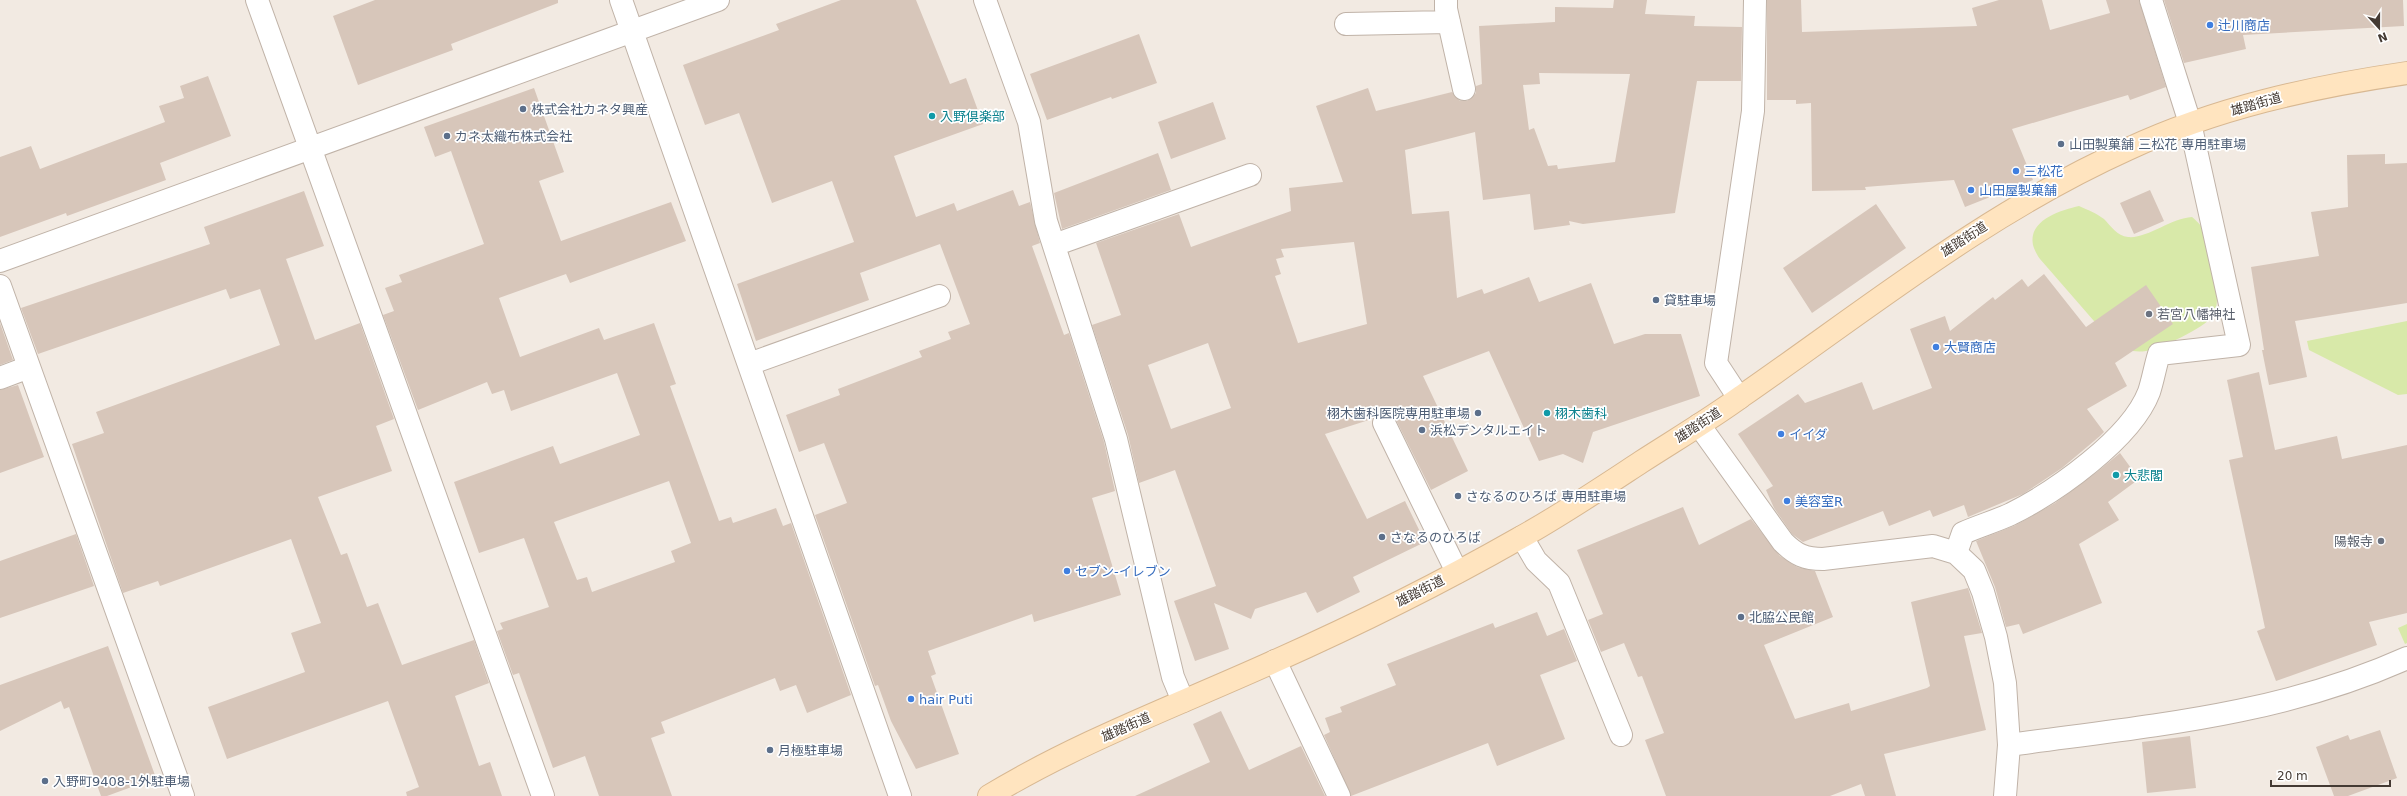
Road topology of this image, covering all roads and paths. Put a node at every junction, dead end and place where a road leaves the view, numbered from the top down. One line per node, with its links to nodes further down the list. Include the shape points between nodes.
1 (257, 0): 14 (street)
2 (621, 0): 10 (street)
3 (718, 0): 10 (street)
4 (985, 0): 16 (street, via 1029,122 1046,221)
5 (1446, 0): 8 (street)
6 (1755, 0): 23 (street, via 1753,111 1716,363)
7 (2151, 0): 13 (street)
8 (1449, 22): 9 (street); 12 (street)
9 (1346, 24)
10 (632, 31): 14 (street); 20 (street)
11 (2407, 73): 13 (street, 雄踏街道, via 2310,89)
12 (1464, 89)
13 (2190, 123): 23 (street, 雄踏街道, via 2081,171 1988,223 1943,252); 27 (street, via 2239,345 2159,354 2148,393 2128,428 2062,482 2011,514 1963,533)
14 (310, 148): 17 (street); 36 (street)
15 (1250, 175): 16 (street)
16 (1054, 245): 31 (street, via 1116,439 1173,677)
17 (0, 261)
18 (0, 286): 21 (street)
19 (939, 296): 20 (street)
20 (749, 364): 37 (street)
21 (29, 367): 22 (street); 35 (street)
22 (0, 378)
23 (1740, 398): 25 (street, 雄踏街道)
24 (1384, 423): 28 (street)
25 (1699, 425): 26 (street, 雄踏街道); 27 (street, via 1783,542 1793,552 1806,559 1933,546)
26 (1522, 537): 28 (street, 雄踏街道); 32 (street, via 1536,561 1559,583)
27 (1956, 553): 33 (street, via 1974,570 1996,637 2005,683)
28 (1457, 572): 30 (street, 雄踏街道)
29 (2407, 658): 33 (street, via 2344,684 2262,708)
30 (1275, 661): 31 (street, 雄踏街道); 39 (street)
31 (1183, 701): 34 (street, 雄踏街道, via 1042,766)
32 (1622, 736)
33 (2009, 745): 40 (street)
34 (1012, 790): 38 (street, 雄踏街道)
35 (183, 796)
36 (542, 796)
37 (900, 796)
38 (989, 796)
39 (1339, 796)
40 (2005, 796)

